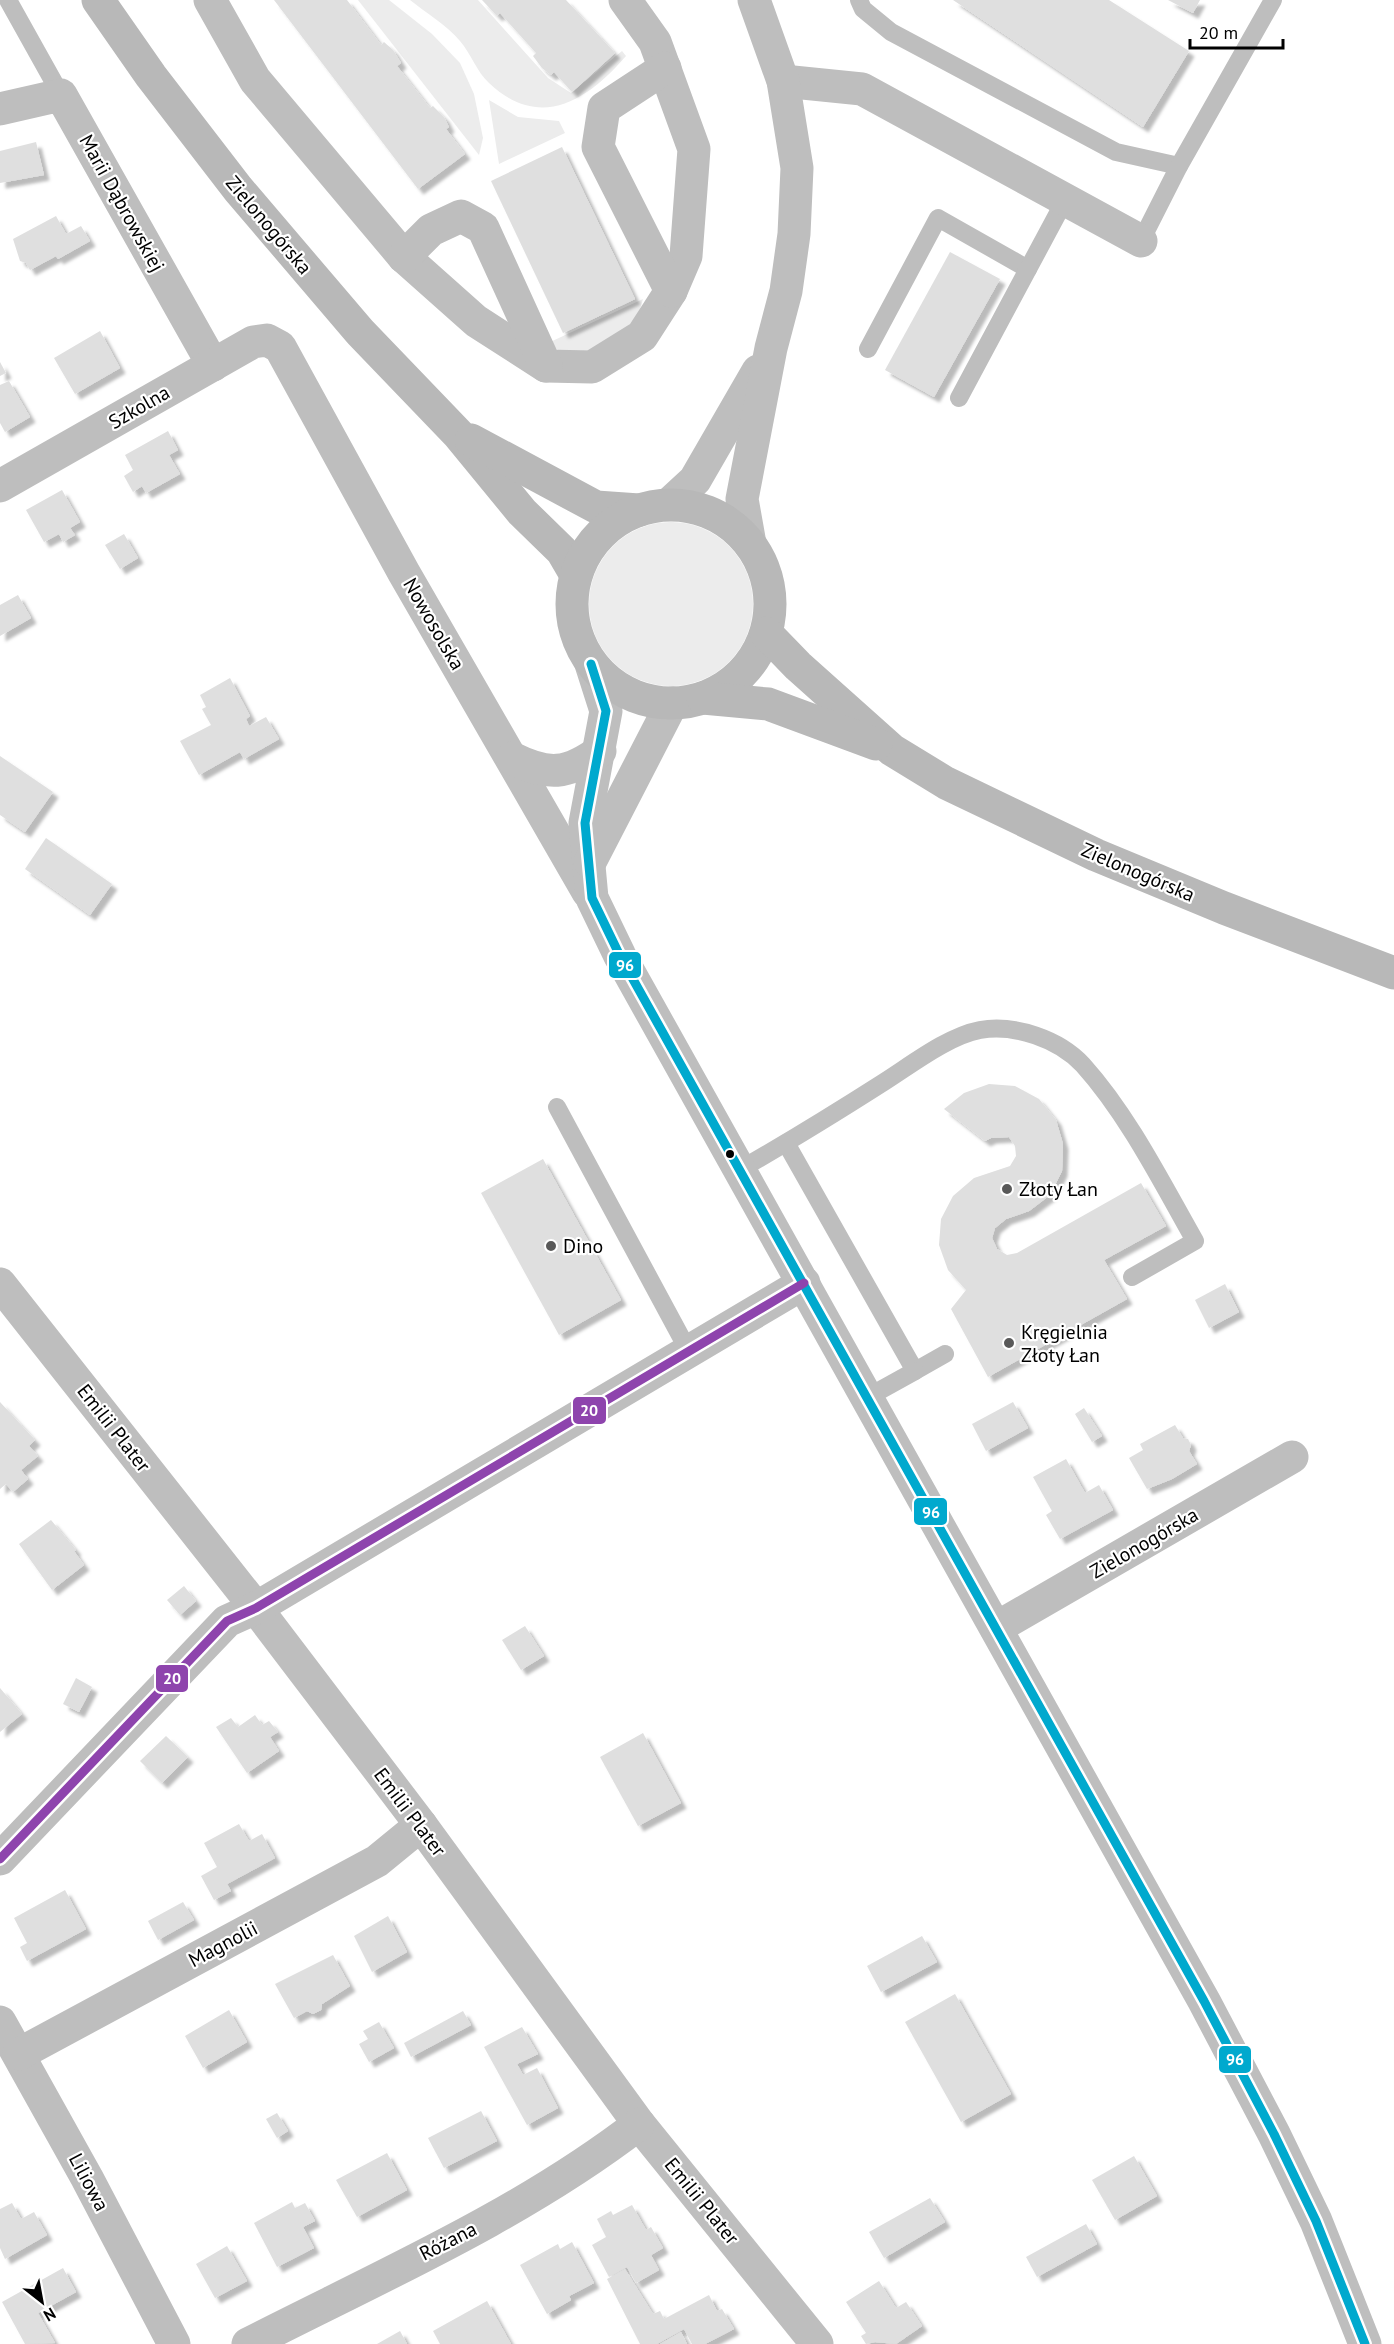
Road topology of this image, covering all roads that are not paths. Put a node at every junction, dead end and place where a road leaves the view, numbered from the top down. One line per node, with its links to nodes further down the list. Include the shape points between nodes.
1 (8, 0): 10 (lane)
2 (98, 0): 24 (street, Zielonogórska, via 238,189 360,333)
3 (210, 0): 15 (street, via 255,80)
4 (625, 0): 8 (street, via 655,42)
5 (754, 0): 9 (street)
6 (859, 0): 12 (lane, via 863,9 891,32 1116,152)
7 (1273, 0): 12 (lane)
8 (665, 68): 17 (street, via 694,150 686,256); 17 (street, via 604,108 598,147)
9 (783, 81): 13 (street, via 862,89); 19 (street, via 797,168 786,291)
10 (61, 95): 11 (street); 21 (street, Marii Dąbrowskiej)
11 (0, 109)
12 (1179, 166): 14 (lane)
13 (1065, 200): 14 (street); 16 (lane)
14 (1141, 241)
15 (404, 257): 22 (street, via 476,321); 22 (street, via 430,230 461,216 483,228)
16 (1028, 269): 20 (lane, via 938,218); 23 (lane)
17 (671, 291): 22 (street, via 642,336 592,367)
18 (280, 347): 21 (street, Szkolna, via 267,340 253,342); 34 (street, Nowosolska, via 404,573)
19 (771, 348): 26 (street, via 695,480); 27 (street, via 742,499)
20 (868, 349)
21 (213, 364): 25 (street, Szkolna)
22 (546, 366)
23 (959, 398)
24 (458, 434): 26 (street, Zielonogórska, via 596,507); 28 (street, Zielonogórska, via 522,512 562,551)
25 (0, 486)
26 (654, 507): 27 (street, via 700,509 728,523); 28 (street, via 611,524 589,547)
27 (750, 544): 29 (street, via 765,571 771,602)
28 (576, 575): 30 (street, via 571,606 577,636)
29 (766, 633): 31 (street, via 752,661 730,683); 32 (street, Zielonogórska)
30 (591, 664): 31 (street, via 614,685 642,699); 33 (street, Nowosolska, via 606,711)
31 (688, 701): 32 (street, Zielonogórska, via 768,704); 35 (street)
32 (892, 750): 37 (street, Zielonogórska, via 946,783 1096,855)
33 (600, 751): 34 (street, via 579,766 558,771 534,769); 35 (street, Nowosolska, via 585,823)
34 (512, 758): 36 (street, Nowosolska)
35 (590, 862): 36 (street, Nowosolska)
36 (592, 898): 40 (street, Nowosolska, via 620,956)
37 (1394, 973)
38 (557, 1107): 44 (lane)
39 (786, 1143): 40 (lane); 41 (lane, via 941,1046 979,1030 1016,1030 1055,1044 1082,1064 1105,1092 1195,1241); 46 (lane)
40 (741, 1169): 42 (street, Nowosolska)
41 (1132, 1277)
42 (804, 1283): 44 (street); 47 (street, Nowosolska)
43 (0, 1284): 49 (street, Emilii Plater)
44 (688, 1350): 49 (street)
45 (945, 1354): 46 (lane)
46 (915, 1371): 47 (lane)
47 (868, 1397): 50 (street, Nowosolska)
48 (1292, 1457): 50 (street, Zielonogórska)
49 (256, 1608): 51 (street, Emilii Plater); 52 (street, via 227,1621)
50 (996, 1628): 59 (street, Nowosolska, via 1274,2134 1316,2221)
51 (420, 1825): 54 (street, Magnolii, via 377,1861); 55 (street, Emilii Plater)
52 (0, 1859)
53 (0, 2022): 54 (street, Liliowa)
54 (19, 2054): 56 (street, Liliowa)
55 (639, 2124): 57 (street, Różana, via 538,2195); 58 (street, Emilii Plater)
56 (174, 2344)
57 (248, 2344)
58 (817, 2344)
59 (1365, 2344)

